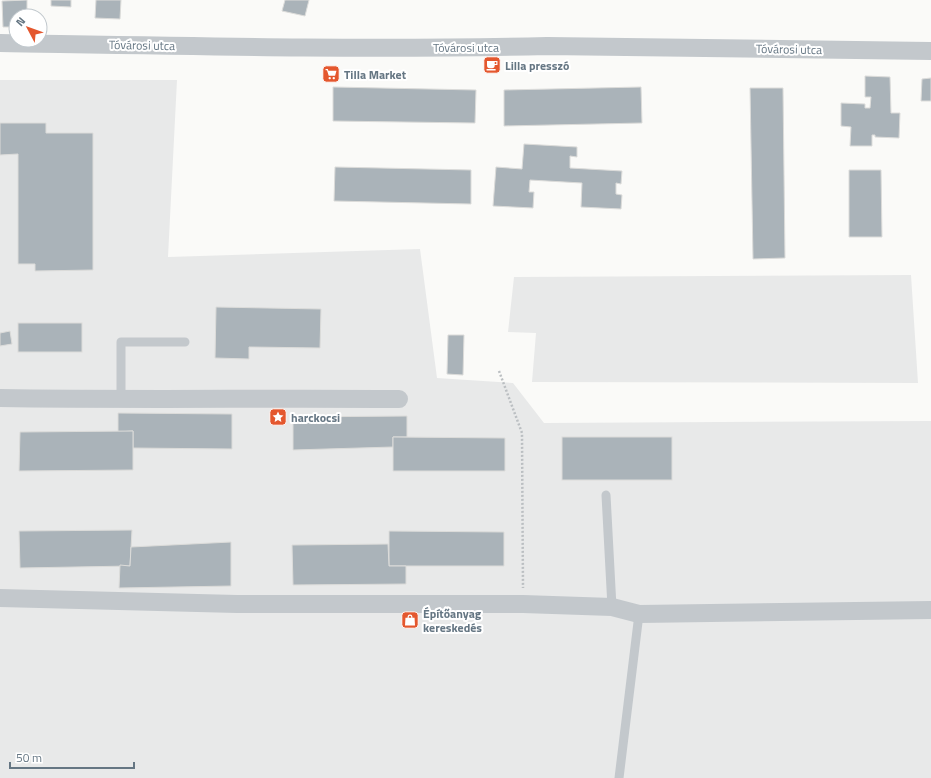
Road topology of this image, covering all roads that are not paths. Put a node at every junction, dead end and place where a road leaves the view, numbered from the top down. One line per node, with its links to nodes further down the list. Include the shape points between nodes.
1 (0, 43): 2 (street, Tóvárosi utca)
2 (931, 51)
3 (185, 342): 6 (lane, via 121,342)
4 (0, 398): 6 (street)
5 (399, 399): 6 (street)
6 (121, 400)
7 (606, 495): 9 (lane)
8 (0, 598): 9 (street, via 238,604 523,604)
9 (612, 607): 11 (street)
10 (931, 610): 11 (street)
11 (639, 614): 12 (lane)
12 (619, 778)

